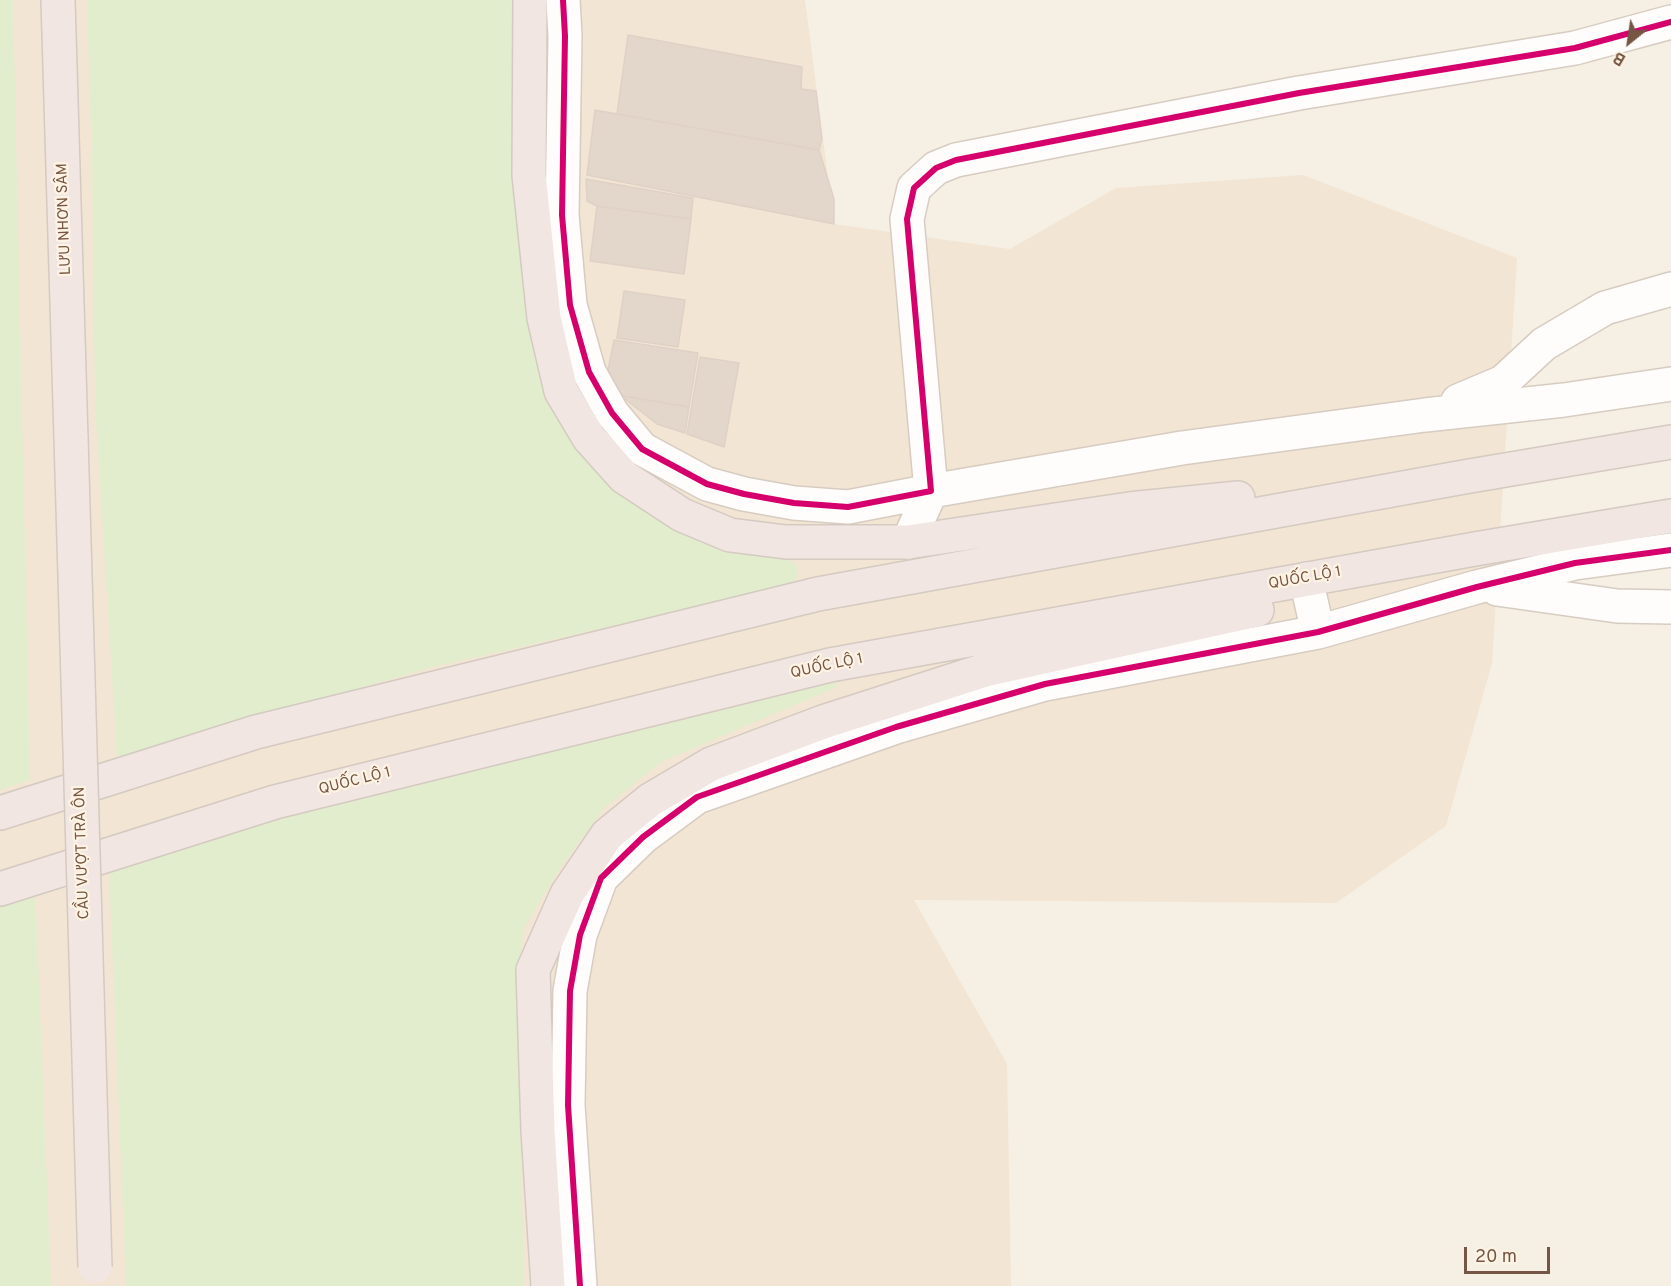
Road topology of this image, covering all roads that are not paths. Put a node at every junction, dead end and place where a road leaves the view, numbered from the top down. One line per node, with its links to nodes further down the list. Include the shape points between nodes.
1 (58, 0): 8 (highway, LƯU NHƠN SÂM)
2 (530, 0): 13 (highway, via 529,175 544,318 561,390 588,438 624,477 682,515 730,534 786,542)
3 (563, 0): 11 (street, via 562,215 570,305 589,372 612,413 642,449 707,484 744,494 848,507)
4 (1671, 22): 11 (street, via 1575,48 1299,93 956,160 936,168 914,188 907,219)
5 (1671, 289): 7 (street, via 1605,308 1544,344 1503,382)
6 (1671, 384): 7 (street)
7 (1425, 415): 11 (street, via 1182,448)
8 (71, 438): 21 (highway, CẦU VƯỢT TRÀ ÔN, bridge)
9 (1671, 442): 10 (highway)
10 (1464, 477): 13 (highway, via 1129,508); 19 (highway, via 818,594 256,732)
11 (931, 491): 13 (street)
12 (1671, 517): 16 (highway)
13 (908, 542)
14 (1671, 550): 15 (street, via 1575,563)
15 (1477, 587): 17 (street, via 1617,606); 18 (street)
16 (1308, 589): 18 (street); 20 (highway, QUỐC LỘ 1, via 830,665 275,801); 22 (highway, via 985,670 834,719 711,764 650,800 607,835 567,894 534,970 538,1131)
17 (1671, 607)
18 (1318, 632): 23 (street, via 1045,684 896,727 697,796 643,837 601,878 580,935 570,991 568,1105)
19 (0, 813)
20 (0, 889)
21 (96, 1277)
22 (548, 1286)
23 (580, 1286)

